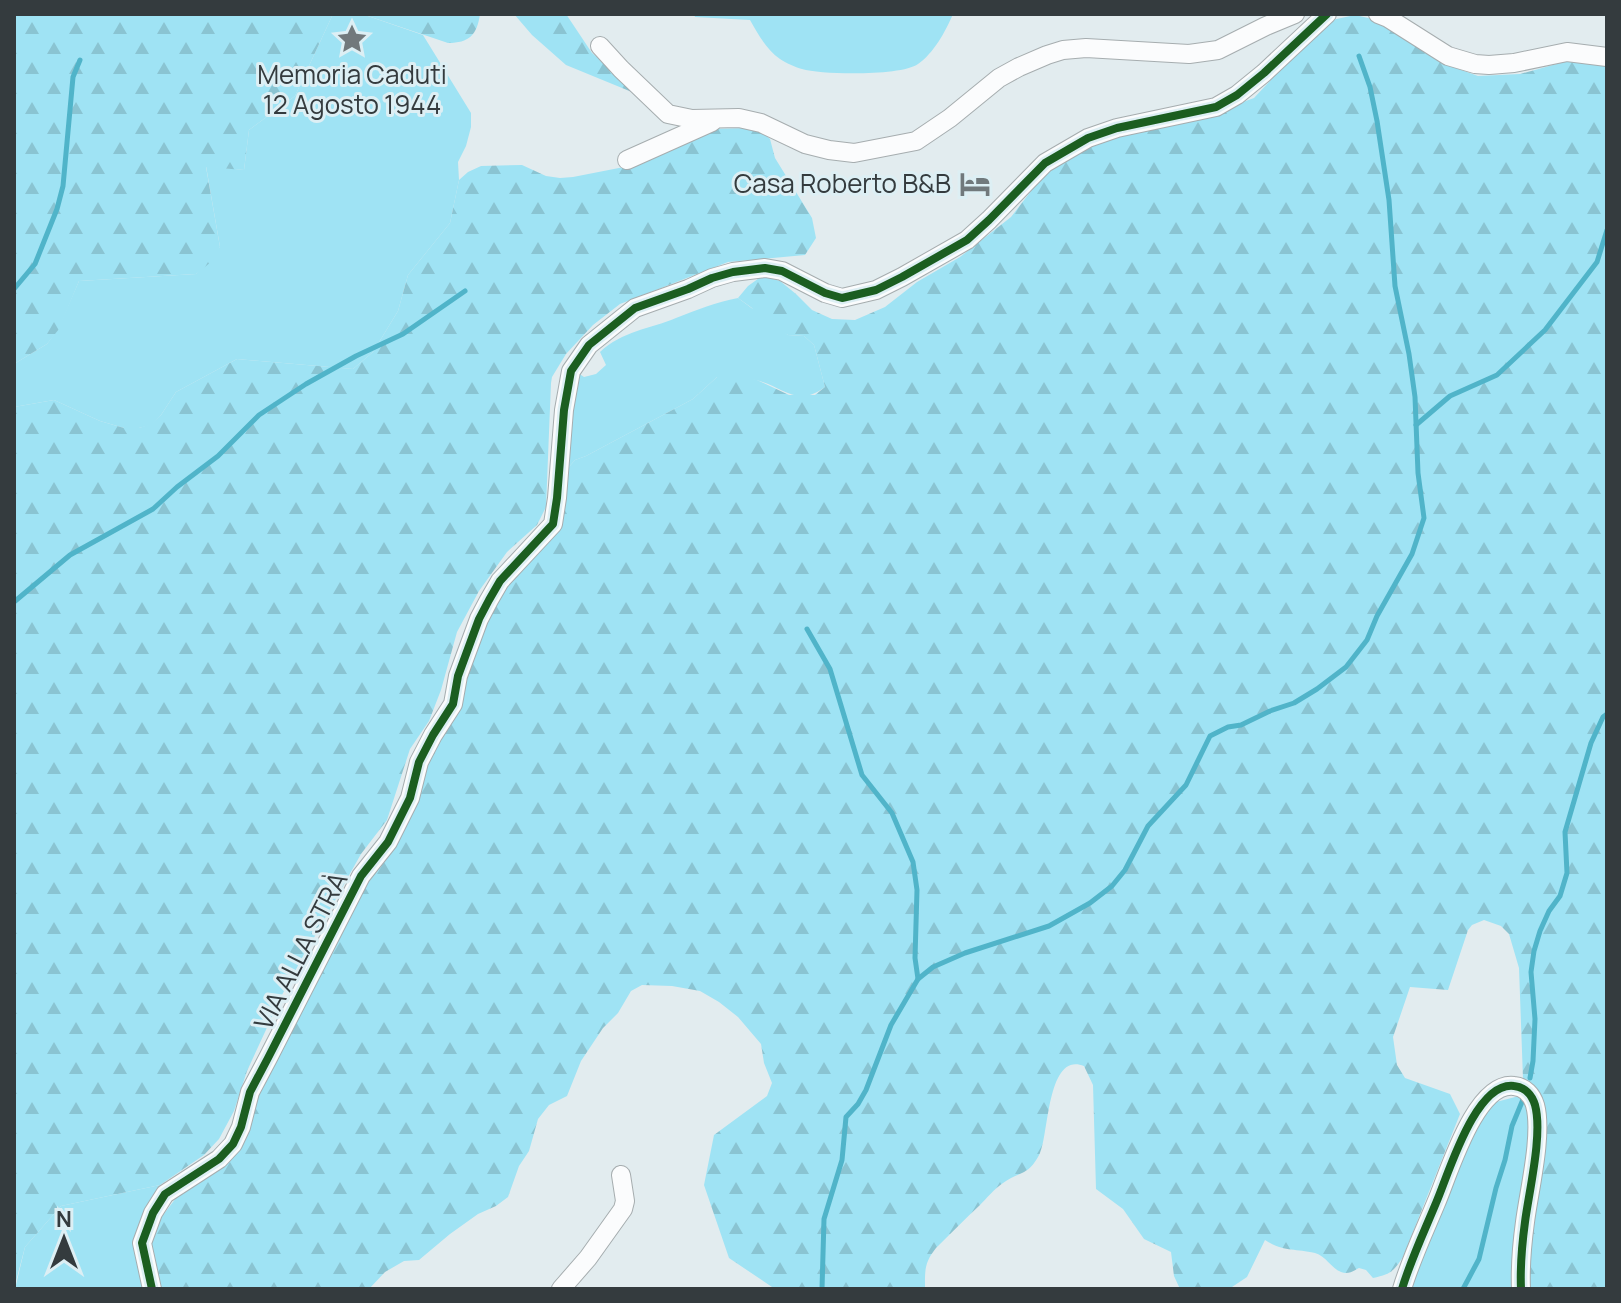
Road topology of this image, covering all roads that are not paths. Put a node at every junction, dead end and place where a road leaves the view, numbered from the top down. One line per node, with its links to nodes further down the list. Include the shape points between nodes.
1 (1295, 14): 6 (street, via 1206,52 1086,48 1047,55 999,78 916,141 886,148 829,150 761,123)
2 (1327, 14): 9 (street, VIA ALLA STRÀ, via 1237,95 1216,107 1088,138 1045,163 967,240 876,290 842,298 782,271 733,272 635,308 589,345 571,371 553,524 500,581 479,619 453,704 419,762 410,798 388,842 361,876 250,1092 233,1144 165,1194 153,1213 142,1243)
3 (1378, 14): 5 (street, via 1448,56 1475,64 1514,63 1567,52)
4 (600, 46): 6 (street, via 668,114)
5 (1607, 57)
6 (718, 119): 7 (street)
7 (627, 160)
8 (621, 1175): 10 (street, via 623,1209)
9 (152, 1289)
10 (561, 1289)
11 (1402, 1289): 12 (street, via 1470,1122 1483,1103 1508,1085 1526,1091 1536,1116)
12 (1521, 1289)

